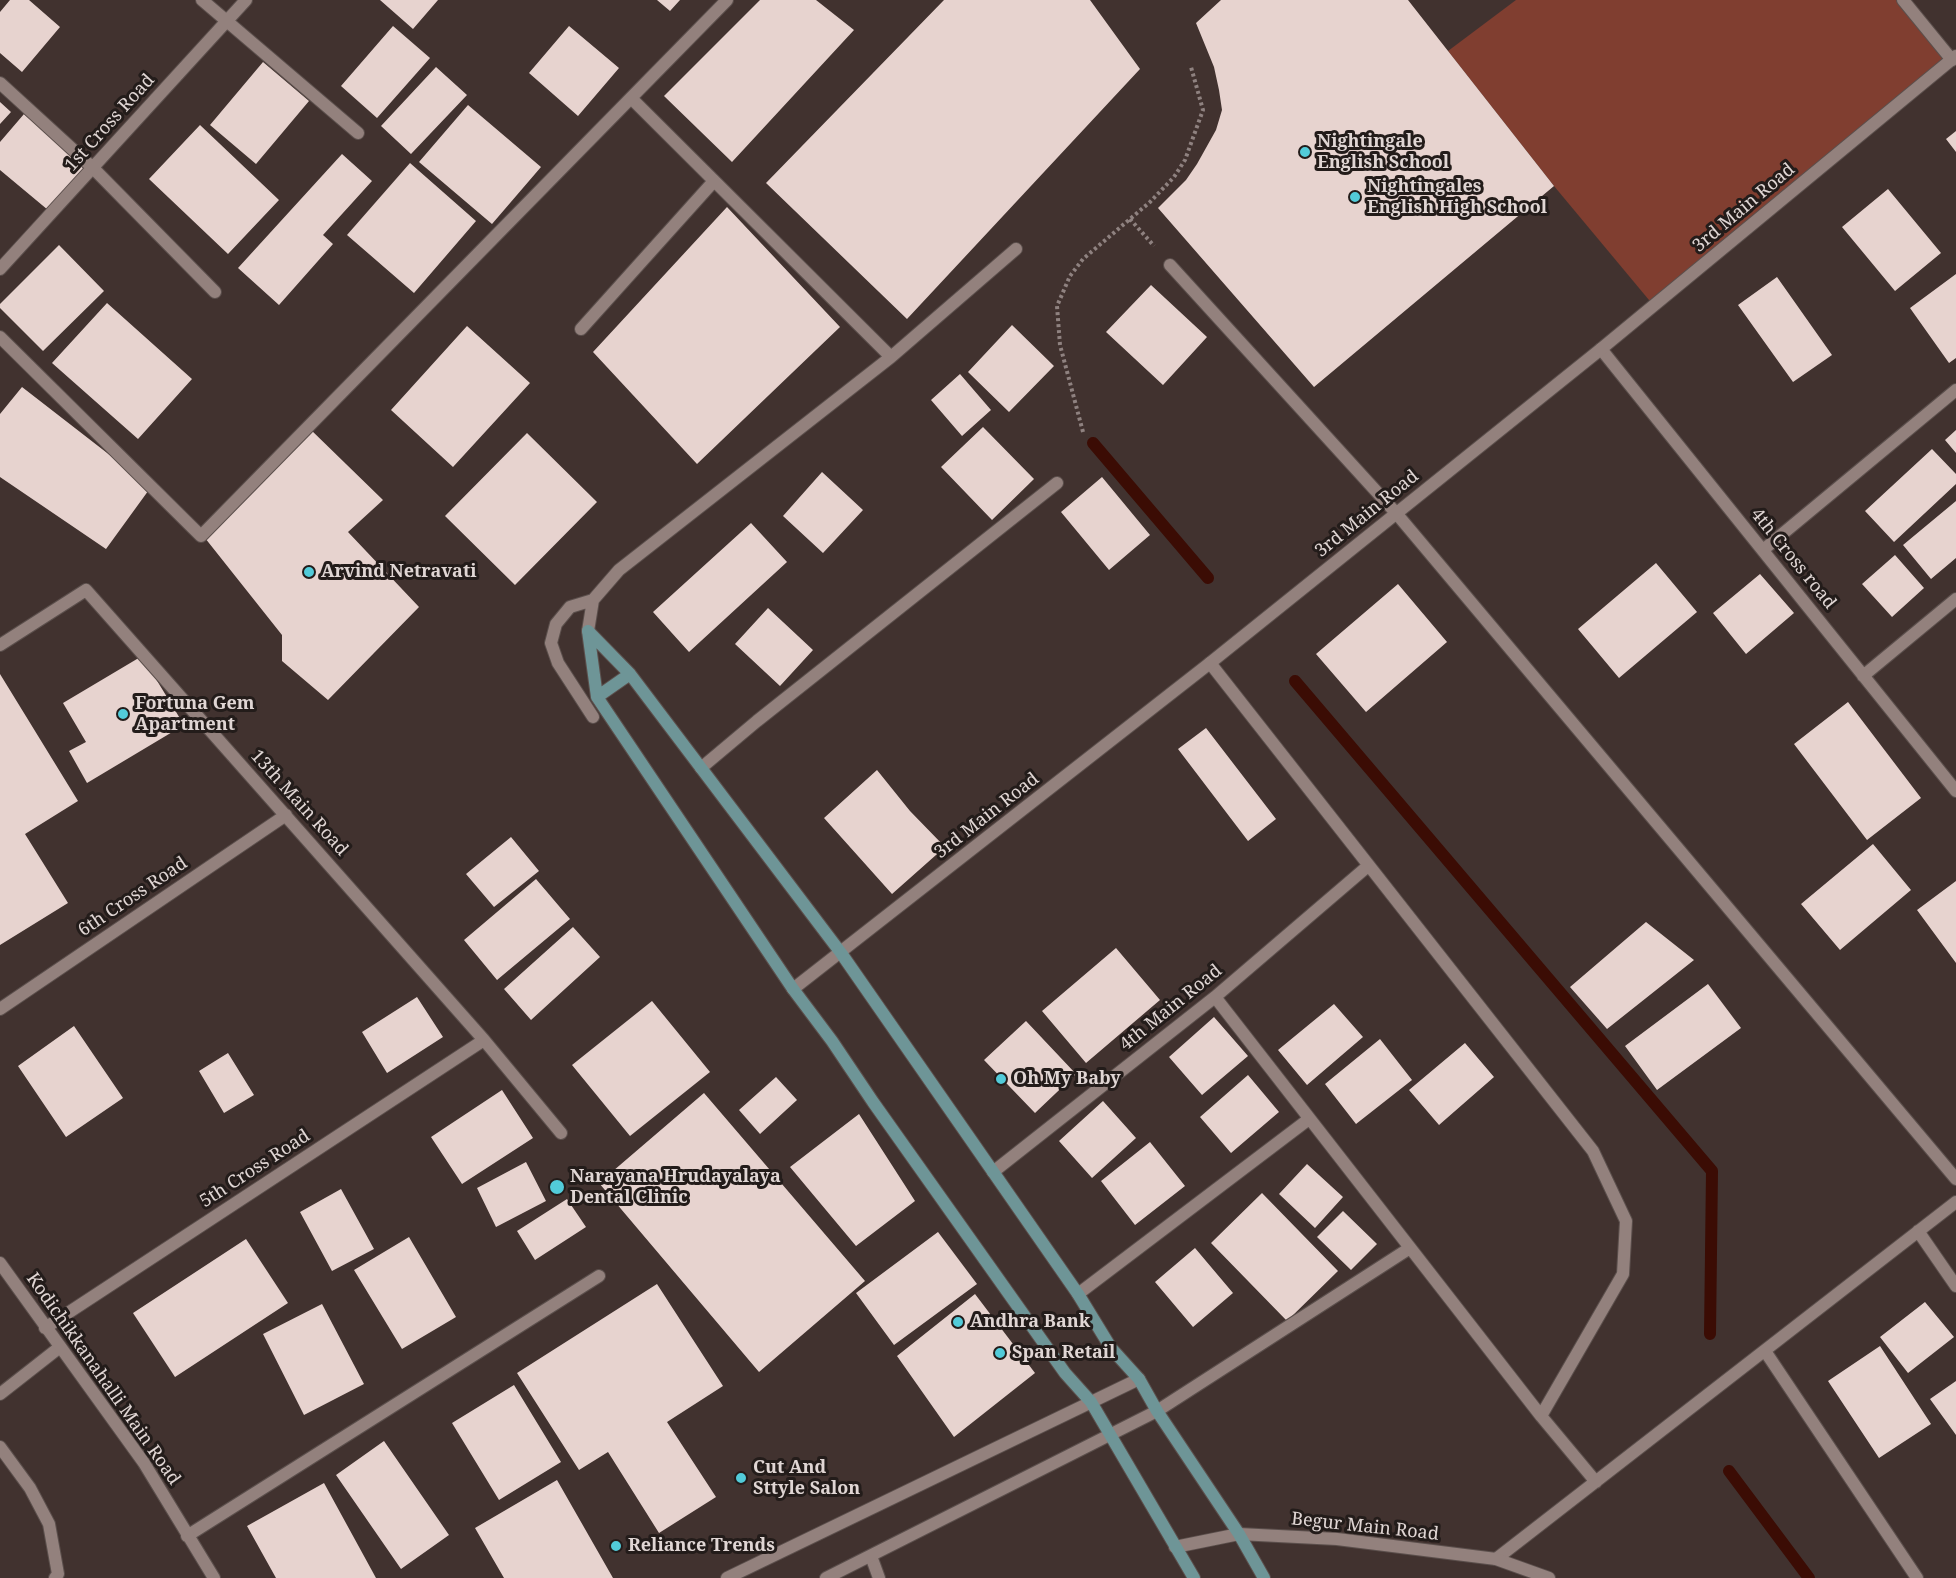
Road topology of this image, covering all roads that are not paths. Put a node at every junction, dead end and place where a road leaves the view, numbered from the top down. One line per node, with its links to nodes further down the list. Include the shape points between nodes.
1 (202, 0): 5 (street)
2 (246, 0): 5 (street, 1st Cross Road)
3 (727, 0): 8 (street)
4 (1904, 0): 6 (street)
5 (226, 22): 9 (street); 10 (street, 1st Cross Road)
6 (1954, 58): 18 (street, 3rd Main Road)
7 (0, 83): 10 (street)
8 (631, 98): 11 (street); 17 (street, via 201,536)
9 (358, 133)
10 (93, 168): 14 (street, 1st Cross Road); 15 (street)
11 (714, 181): 16 (street); 19 (street)
12 (1016, 249): 19 (street)
13 (1170, 265): 22 (street)
14 (0, 270)
15 (215, 292)
16 (581, 329)
17 (0, 338)
18 (1601, 349): 22 (street, 3rd Main Road); 23 (street, 4th Cross road)
19 (891, 357): 25 (street, via 619,570)
20 (1956, 390): 23 (street)
21 (1057, 483): 33 (street)
22 (1396, 513): 28 (street, 3rd Main Road); 45 (street)
23 (1763, 550): 30 (street, 4th Cross road)
24 (1956, 599): 30 (street)
25 (593, 600): 26 (street); 32 (street, via 570,607 555,624 551,643 558,663)
26 (588, 632): 29 (main road); 31 (main road)
27 (0, 645): 35 (street, 13th Main Road, via 86,590)
28 (1210, 663): 36 (street); 37 (street, 3rd Main Road)
29 (630, 674): 31 (main road); 33 (main road)
30 (1863, 676): 34 (street, 4th Cross road)
31 (597, 697): 38 (main road)
32 (593, 717)
33 (701, 768): 37 (main road)
34 (1956, 791)
35 (286, 815): 40 (street, 6th Cross Road); 41 (street, 13th Main Road)
36 (1368, 866): 39 (street, 4th Main Road); 60 (street, via 1593,1151 1626,1221 1623,1274)
37 (841, 953): 38 (street, 3rd Main Road); 44 (main road)
38 (793, 989): 58 (main road, via 1065,1373)
39 (1215, 997): 42 (street); 44 (street, 4th Main Road)
40 (0, 1009)
41 (484, 1040): 43 (street, 13th Main Road); 53 (street, 5th Cross Road)
42 (1309, 1119): 48 (street); 52 (street)
43 (561, 1133)
44 (993, 1172): 52 (main road)
45 (1956, 1179)
46 (1956, 1202): 47 (street)
47 (1918, 1232): 51 (street); 55 (street)
48 (1410, 1248): 59 (street); 60 (street)
49 (0, 1263): 53 (street, Kodichikkanahalli Main Road)
50 (599, 1276): 65 (street)
51 (1956, 1286)
52 (1078, 1294): 56 (main road, via 1111,1348)
53 (45, 1328): 54 (street, Kodichikkanahalli Main Road)
54 (60, 1347): 57 (street); 65 (street, Kodichikkanahalli Main Road, via 144,1462)
55 (1765, 1351): 63 (street); 77 (street)
56 (1139, 1379): 58 (street); 59 (main road)
57 (0, 1394)
58 (1091, 1402): 61 (main road); 71 (street)
59 (1157, 1411): 61 (street); 64 (main road)
60 (1541, 1416): 63 (street)
61 (1111, 1435): 66 (main road); 67 (street)
62 (0, 1447): 69 (street, via 30,1488 49,1524 58,1574)
63 (1596, 1482): 68 (street)
64 (1239, 1534): 66 (street, Begur Main Road); 68 (street, Begur Main Road, via 1337,1539); 75 (main road)
65 (187, 1536): 70 (street, Kodichikkanahalli Main Road)
66 (1175, 1547): 74 (main road)
67 (871, 1556): 72 (street); 73 (street)
68 (1496, 1559): 76 (street, Begur Main Road)
69 (55, 1578)
70 (214, 1578)
71 (727, 1578)
72 (826, 1578)
73 (879, 1578)
74 (1194, 1578)
75 (1264, 1578)
76 (1549, 1578)
77 (1917, 1578)

